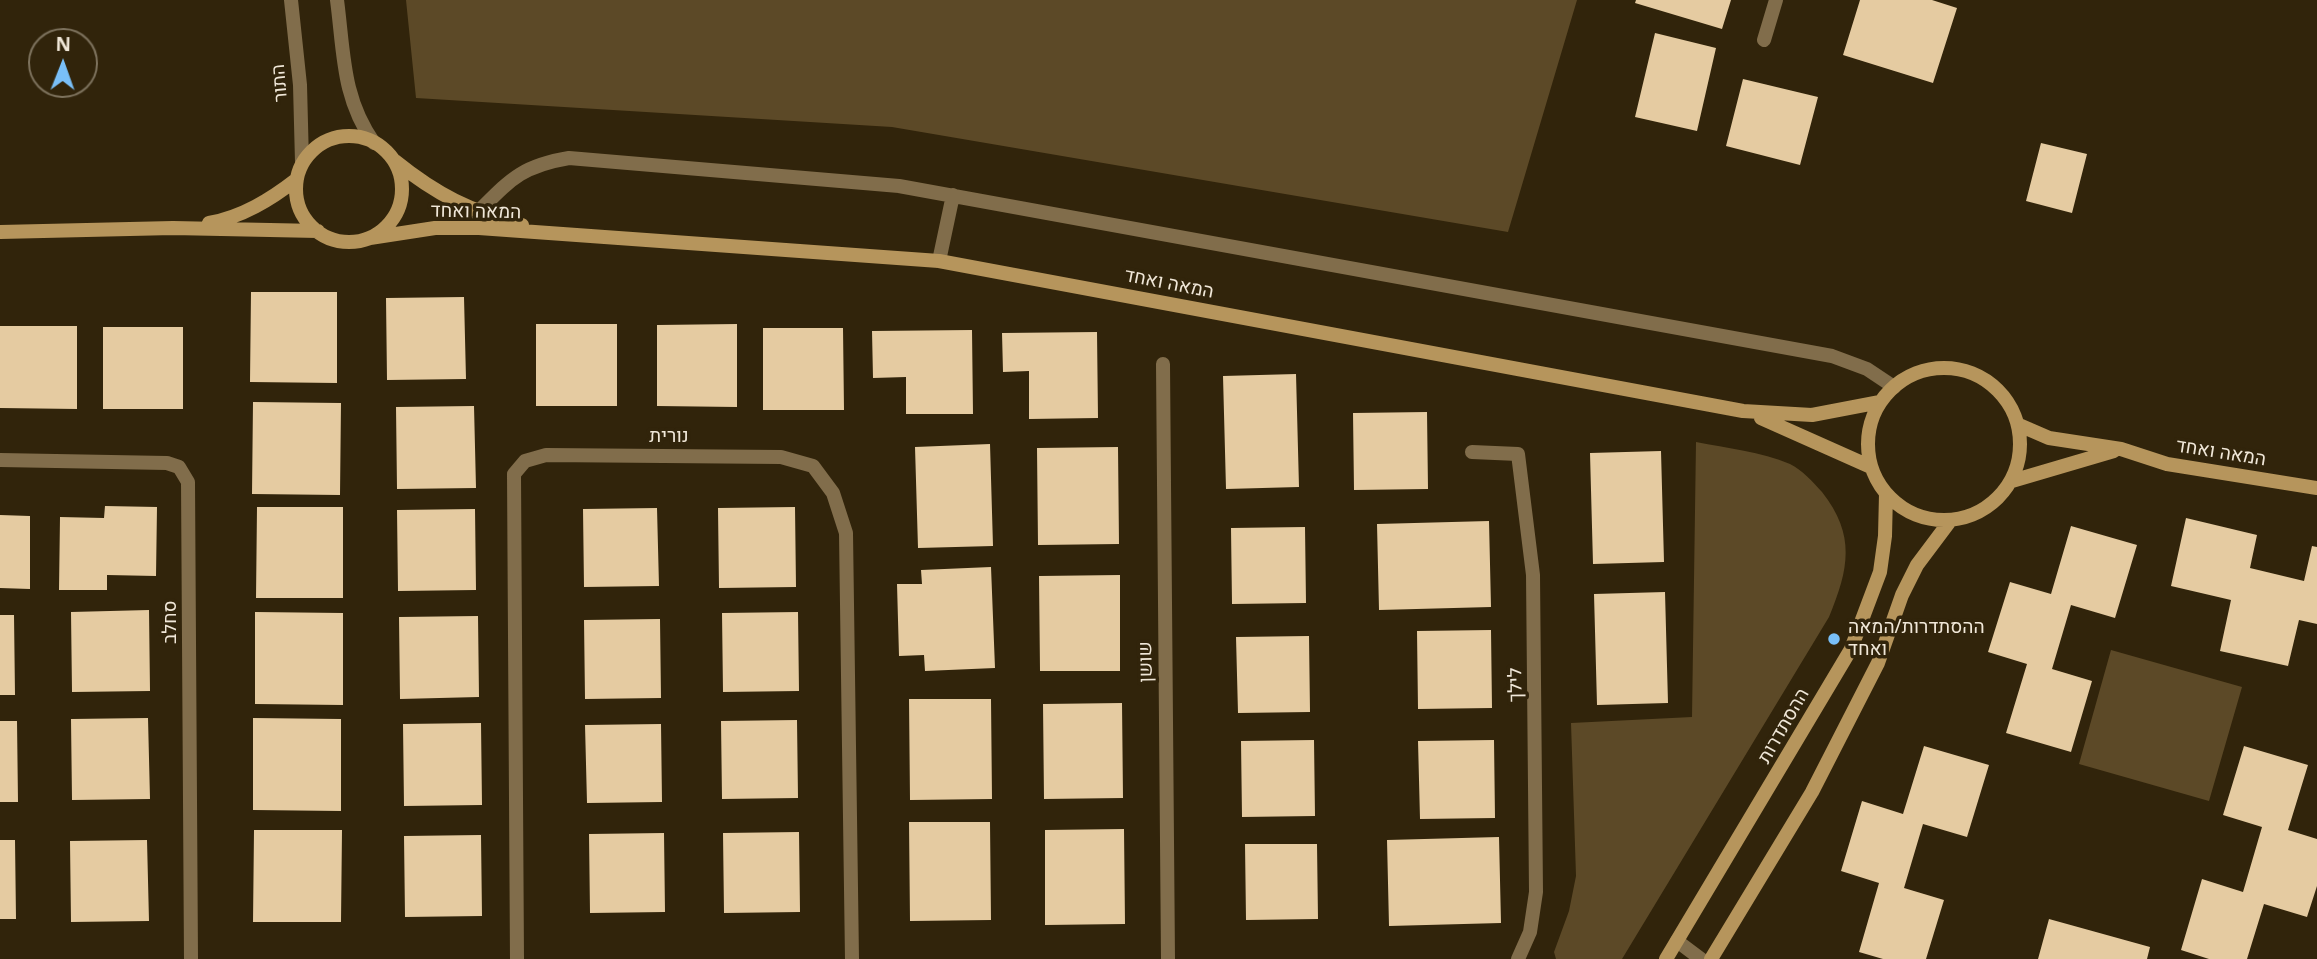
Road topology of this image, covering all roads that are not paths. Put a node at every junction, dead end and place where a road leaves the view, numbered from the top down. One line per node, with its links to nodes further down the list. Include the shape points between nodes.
1 (290, 0): 7 (street, התור, via 300,85)
2 (337, 0): 5 (street, via 348,93 358,120)
3 (1776, 0): 4 (street)
4 (1764, 40)
5 (374, 143): 6 (street); 7 (street, via 359,137 335,138)
6 (391, 158): 10 (street, המאה ואחד, via 433,191); 15 (street, via 402,187 400,203 383,229)
7 (302, 162): 8 (street)
8 (297, 179): 11 (street, via 260,205 223,220); 13 (street, via 299,208)
9 (953, 195): 10 (street, via 899,186 569,158 539,163 513,177); 16 (street); 18 (street, via 1832,356 1867,369)
10 (477, 213): 14 (street, המאה ואחד)
11 (173, 228): 12 (street); 13 (street)
12 (0, 232)
13 (318, 232): 15 (street, via 334,239)
14 (582, 236): 15 (street, המאה ואחד, via 435,228); 16 (street, המאה ואחד)
15 (370, 238)
16 (939, 261): 20 (street, המאה ואחד)
17 (1163, 364): 34 (street, שושן)
18 (1894, 387): 19 (street); 21 (street, via 1930,369 1973,373 2009,403)
19 (1880, 402): 20 (street, המאה ואחד, via 1812,415); 25 (street, via 1869,433)
20 (1744, 411): 25 (street, המאה ואחד)
21 (2019, 425): 22 (street, המאה ואחד, via 2049,438); 26 (street, via 2020,453)
22 (2121, 450): 26 (street); 27 (street, המאה ואחד, via 2167,464)
23 (1472, 452): 35 (street, לילך, via 1518,454 1533,575 1537,880 1530,932)
24 (0, 460): 31 (street, סחלב, via 167,463 179,467 188,482)
25 (1871, 467): 28 (street)
26 (2012, 481): 29 (street, via 1996,501)
27 (2317, 488)
28 (1886, 494): 29 (street, via 1904,510); 30 (street, ההסתדרות, via 1880,572 1851,649)
29 (1950, 521): 38 (street, via 1917,565 1878,663 1812,792)
30 (1677, 942): 36 (street, ההסתדרות); 37 (street)
31 (191, 959)
32 (517, 959): 33 (street, נורית, via 514,474 525,461 546,455 780,457 813,466 833,493 846,533)
33 (852, 959)
34 (1168, 959)
35 (1518, 959)
36 (1666, 959)
37 (1701, 959)
38 (1711, 959)

